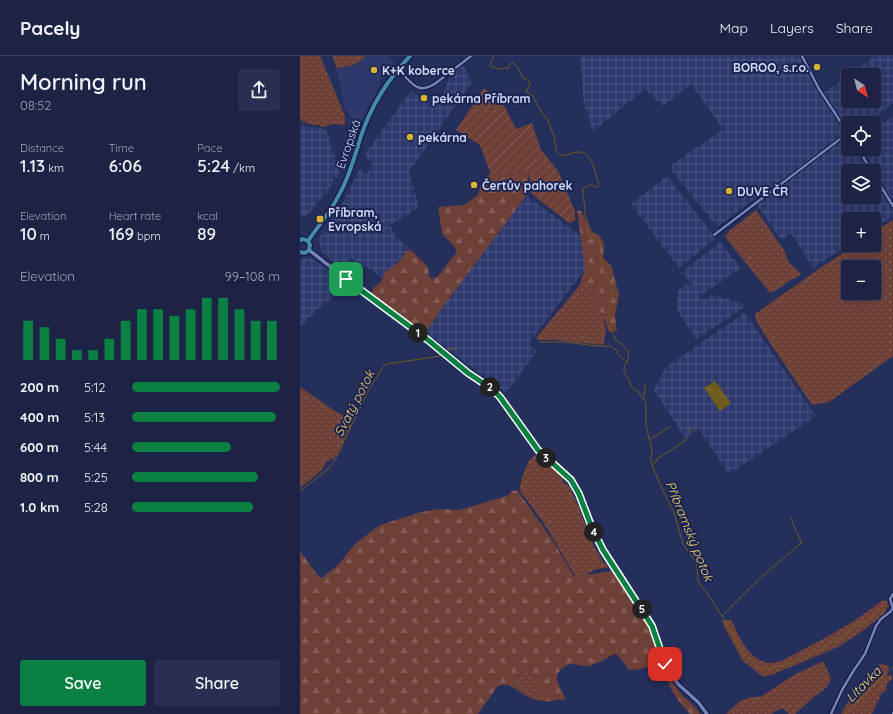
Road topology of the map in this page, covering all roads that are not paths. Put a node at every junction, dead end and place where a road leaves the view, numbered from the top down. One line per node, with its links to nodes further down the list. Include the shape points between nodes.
1 (410, 56): 4 (main road, Evropská)
2 (471, 56): 4 (street, via 436,83 423,89 416,87)
3 (802, 56): 5 (street, via 819,89)
4 (398, 69): 11 (main road, Evropská, via 372,108 341,193)
5 (841, 122)
6 (841, 138): 9 (street)
7 (881, 186): 8 (street)
8 (893, 206)
9 (714, 235)
10 (300, 240): 11 (main road)
11 (308, 241): 12 (main road)
12 (309, 250): 13 (main road, via 305,253); 16 (main road, via 500,397 538,450 575,486 596,538 652,626 669,673 698,702)
13 (300, 252)
14 (893, 594): 15 (street, via 890,599)
15 (892, 605): 17 (street, via 890,612 876,626 865,654 842,690)
16 (706, 714)
17 (831, 714)

